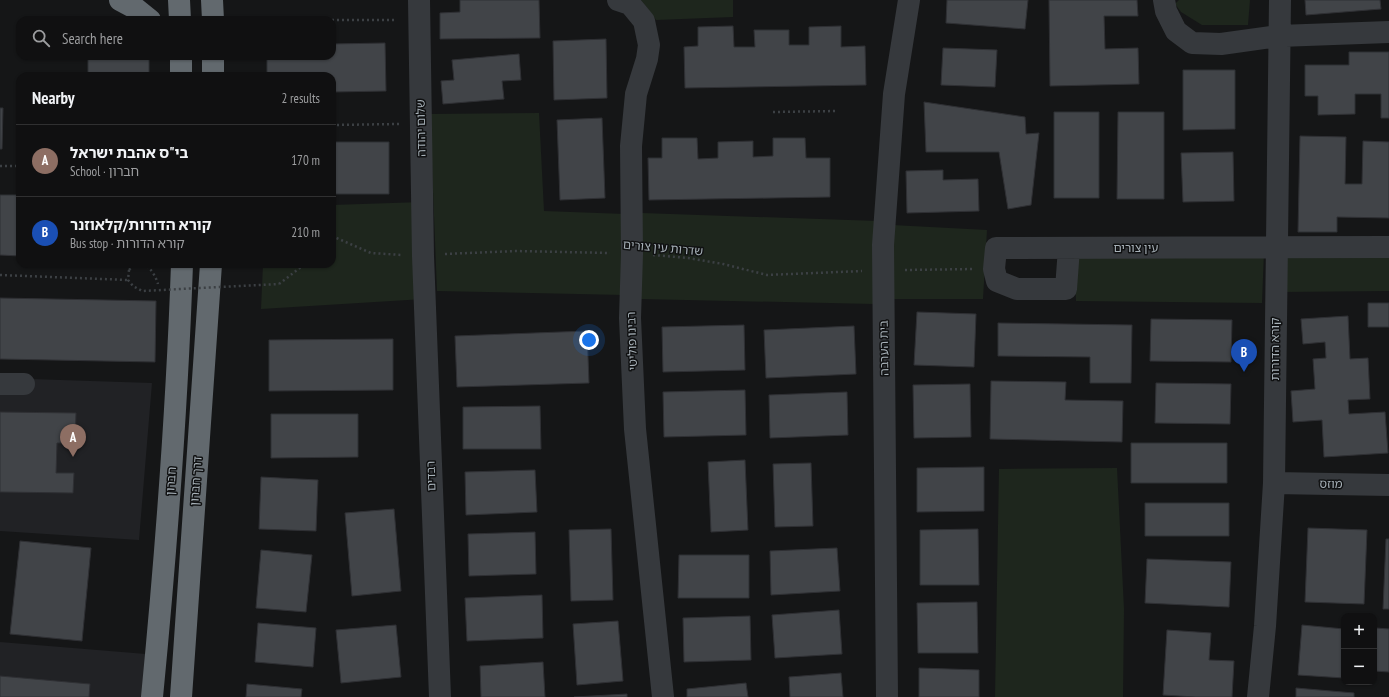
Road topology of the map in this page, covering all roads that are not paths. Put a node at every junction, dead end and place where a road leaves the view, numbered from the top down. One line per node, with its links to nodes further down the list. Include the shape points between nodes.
1 (120, 0): 9 (highway)
2 (179, 0): 10 (highway)
3 (212, 0): 11 (highway)
4 (618, 0): 29 (street, רבינו פוליטי, via 630,4 644,21 649,45 636,94 631,146 630,318 635,429)
5 (909, 0): 30 (street, בית הערבה, via 894,94 883,246)
6 (1164, 0): 13 (street, via 1166,11 1176,31 1192,43 1221,44)
7 (1280, 0): 13 (street, קורא הדורות)
8 (419, 10): 19 (street, שלום יהודה)
9 (145, 16)
10 (180, 16)
11 (213, 16)
12 (1389, 32): 13 (street)
13 (1279, 36): 18 (street, קורא הדורות)
14 (213, 60): 15 (highway)
15 (214, 72)
16 (1389, 247): 18 (street, עין צורים)
17 (1069, 248): 17 (street, עין צורים, via 995,259 998,281 1017,289 1066,289); 18 (street, עין צורים)
18 (1276, 248): 24 (street, קורא הדורות)
19 (423, 256): 28 (street, רבדים)
20 (182, 268): 26 (highway, חברון, via 167,534)
21 (211, 268): 27 (highway, דרך חברון)
22 (0, 384): 23 (street)
23 (24, 384)
24 (1274, 483): 25 (street, מוזס); 31 (street, קורא הדורות)
25 (1389, 485)
26 (152, 697)
27 (181, 697)
28 (440, 697)
29 (663, 697)
30 (887, 697)
31 (1258, 697)

